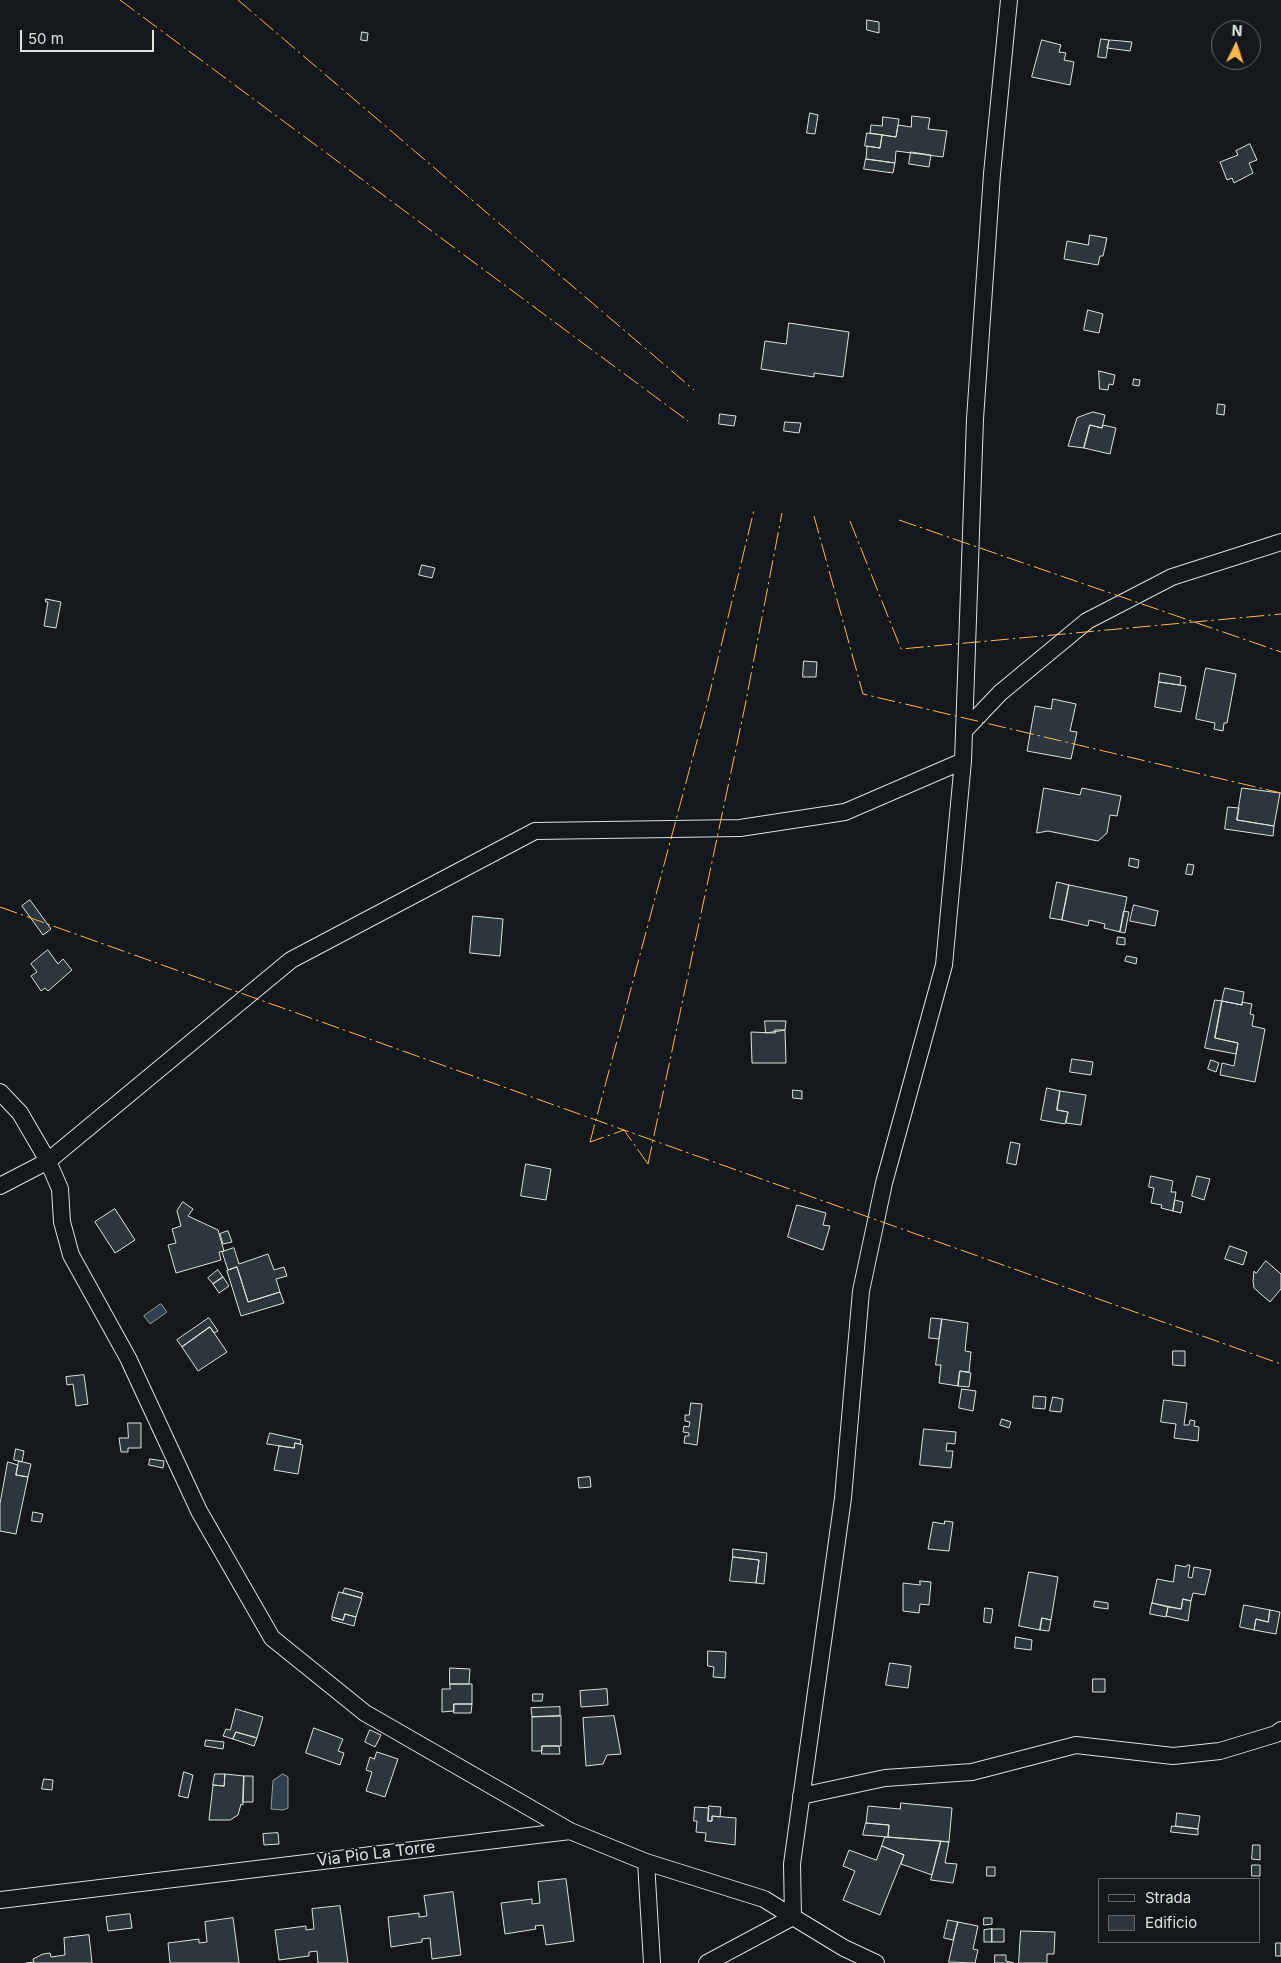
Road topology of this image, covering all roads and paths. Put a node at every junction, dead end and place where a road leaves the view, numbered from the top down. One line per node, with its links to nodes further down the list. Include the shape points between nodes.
1 (1009, 0): 3 (street, via 992,174 976,419)
2 (1281, 542): 3 (street, via 1172,577 1087,621 1000,693)
3 (964, 731): 4 (street)
4 (963, 761): 6 (street, via 845,812 740,828 535,831 291,960); 9 (street, via 944,965 884,1184 861,1291 843,1498)
5 (0, 1092): 6 (street, via 20,1113)
6 (48, 1161): 7 (street); 10 (street, via 60,1189 62,1222 71,1254 128,1358 199,1511 272,1638 365,1713)
7 (0, 1186)
8 (1281, 1730): 9 (street, via 1220,1751 1174,1756 1076,1745 972,1772 885,1778)
9 (801, 1796): 13 (street, via 792,1864)
10 (570, 1830): 11 (street, Via Pio La Torre); 12 (street, Via Pio La Torre)
11 (646, 1862): 13 (street, Via Pio La Torre, via 764,1899); 16 (street)
12 (0, 1900)
13 (793, 1917): 14 (street); 15 (street, Via Pio La Torre)
14 (740, 1955): 17 (street)
15 (847, 1955): 18 (street, Via Pio La Torre)
16 (652, 1963)
17 (707, 1963)
18 (876, 1963)

